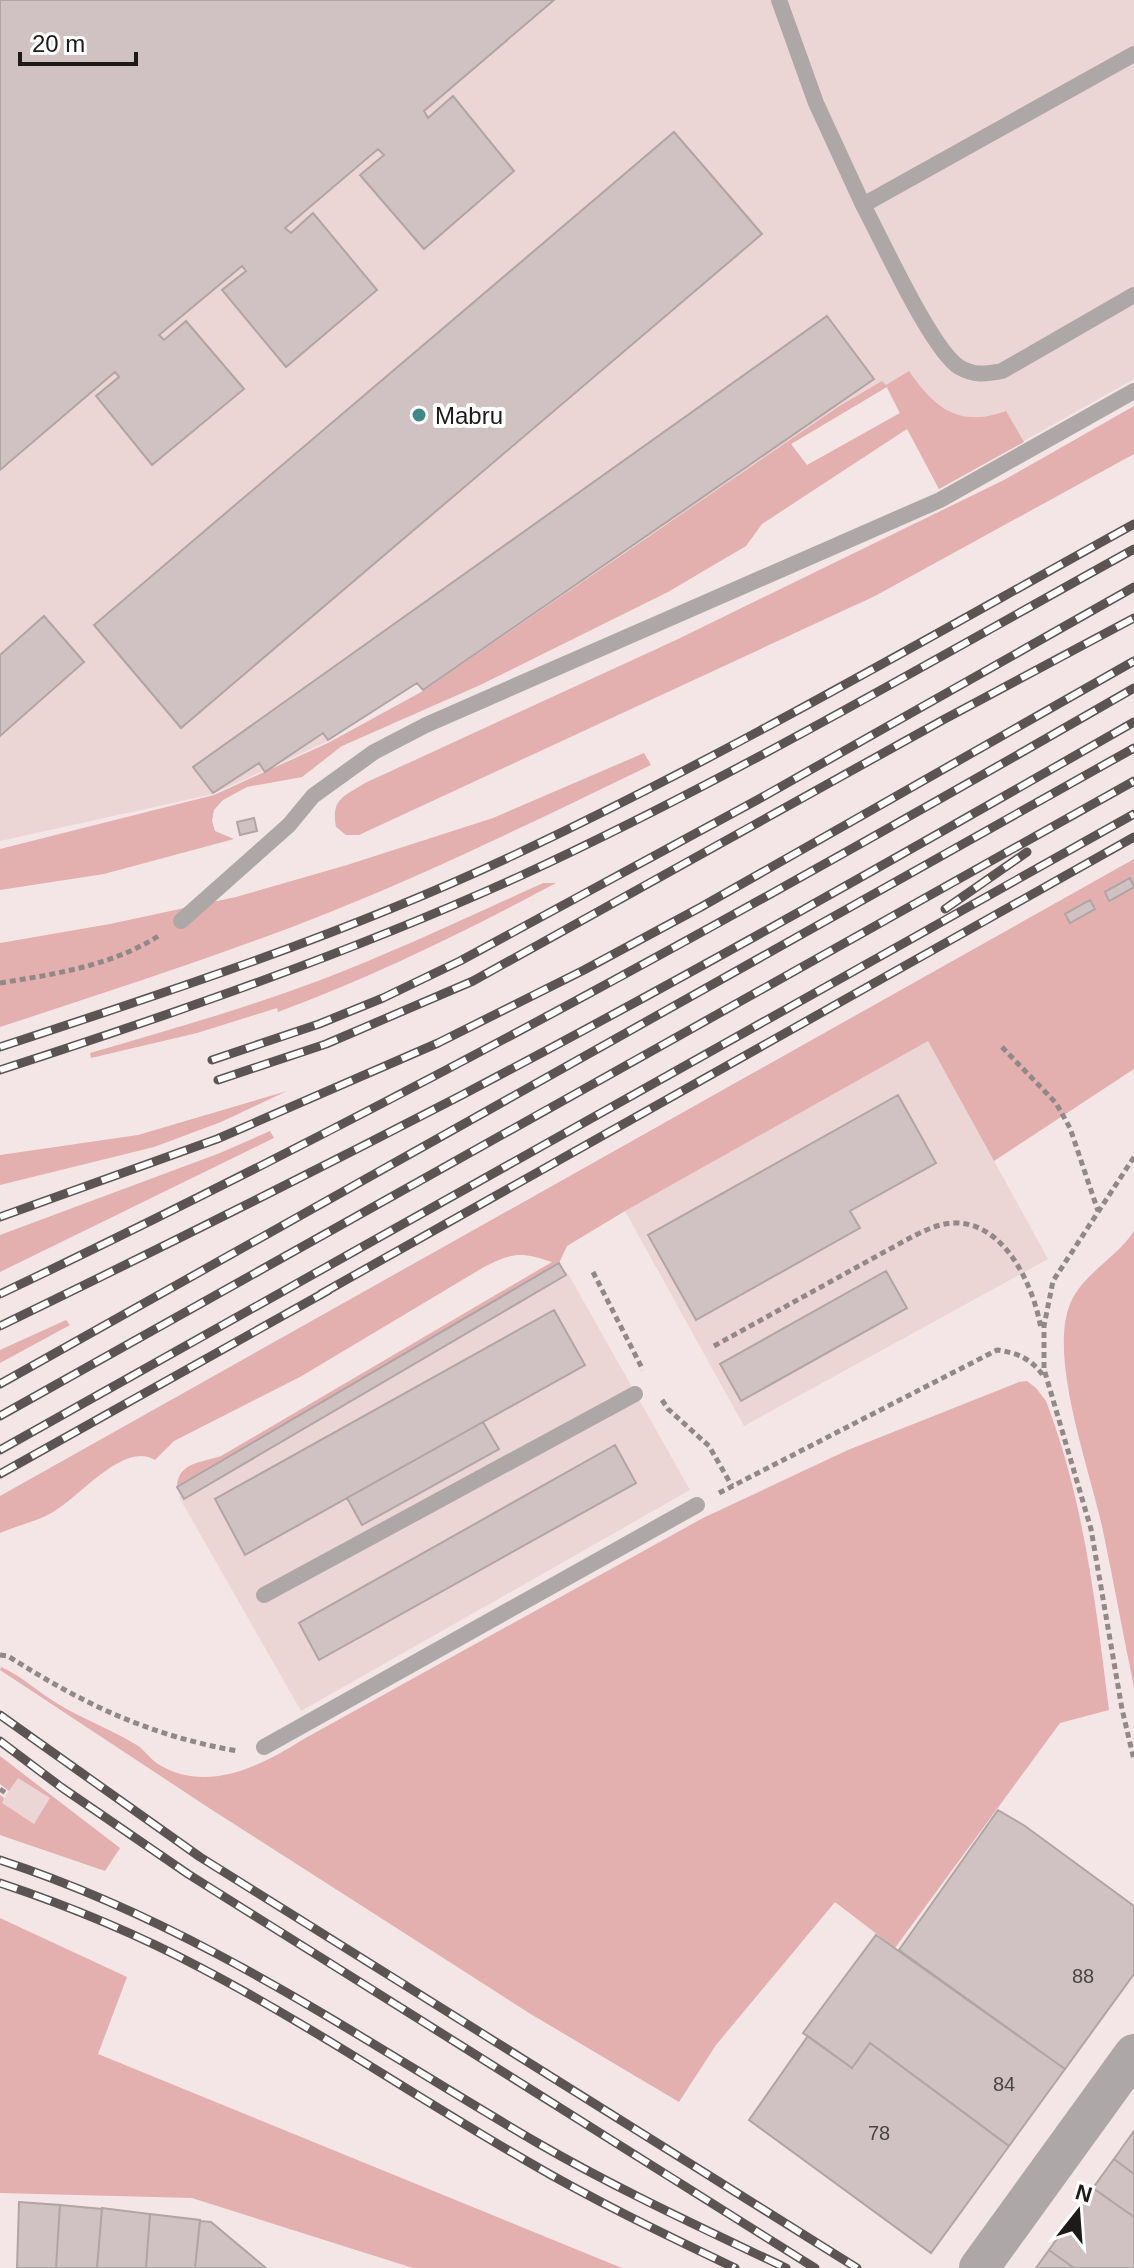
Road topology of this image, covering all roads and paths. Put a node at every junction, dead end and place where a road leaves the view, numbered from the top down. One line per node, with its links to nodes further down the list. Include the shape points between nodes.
1 (779, 0): 3 (lane, via 816,103)
2 (1134, 54): 3 (lane)
3 (863, 205): 4 (lane, via 939,348 959,367 979,375 1002,371)
4 (1134, 295)
5 (1134, 391): 6 (lane, via 940,500 374,752 313,796 289,825)
6 (181, 921): 7 (path, via 109,959)
7 (0, 983)
8 (1002, 1047): 10 (path, via 1056,1103)
9 (1134, 1157): 10 (path)
10 (1098, 1211): 13 (path, via 1053,1281)
11 (593, 1272): 14 (path)
12 (714, 1346): 13 (path, via 906,1240 954,1223 974,1227 1006,1248 1035,1306)
13 (1043, 1354): 15 (path)
14 (651, 1385): 16 (path); 17 (path, via 668,1409 709,1446)
15 (1048, 1387): 17 (path, via 1033,1363 997,1350); 22 (path, via 1091,1529)
16 (635, 1394): 19 (lane)
17 (732, 1486): 18 (path)
18 (697, 1505): 21 (lane)
19 (264, 1595)
20 (0, 1655): 21 (path, via 147,1728 240,1752)
21 (264, 1747)
22 (1134, 1760)
23 (0, 1789): 24 (path)
24 (7, 1794)
25 (1134, 2054): 26 (street)
26 (979, 2268)

